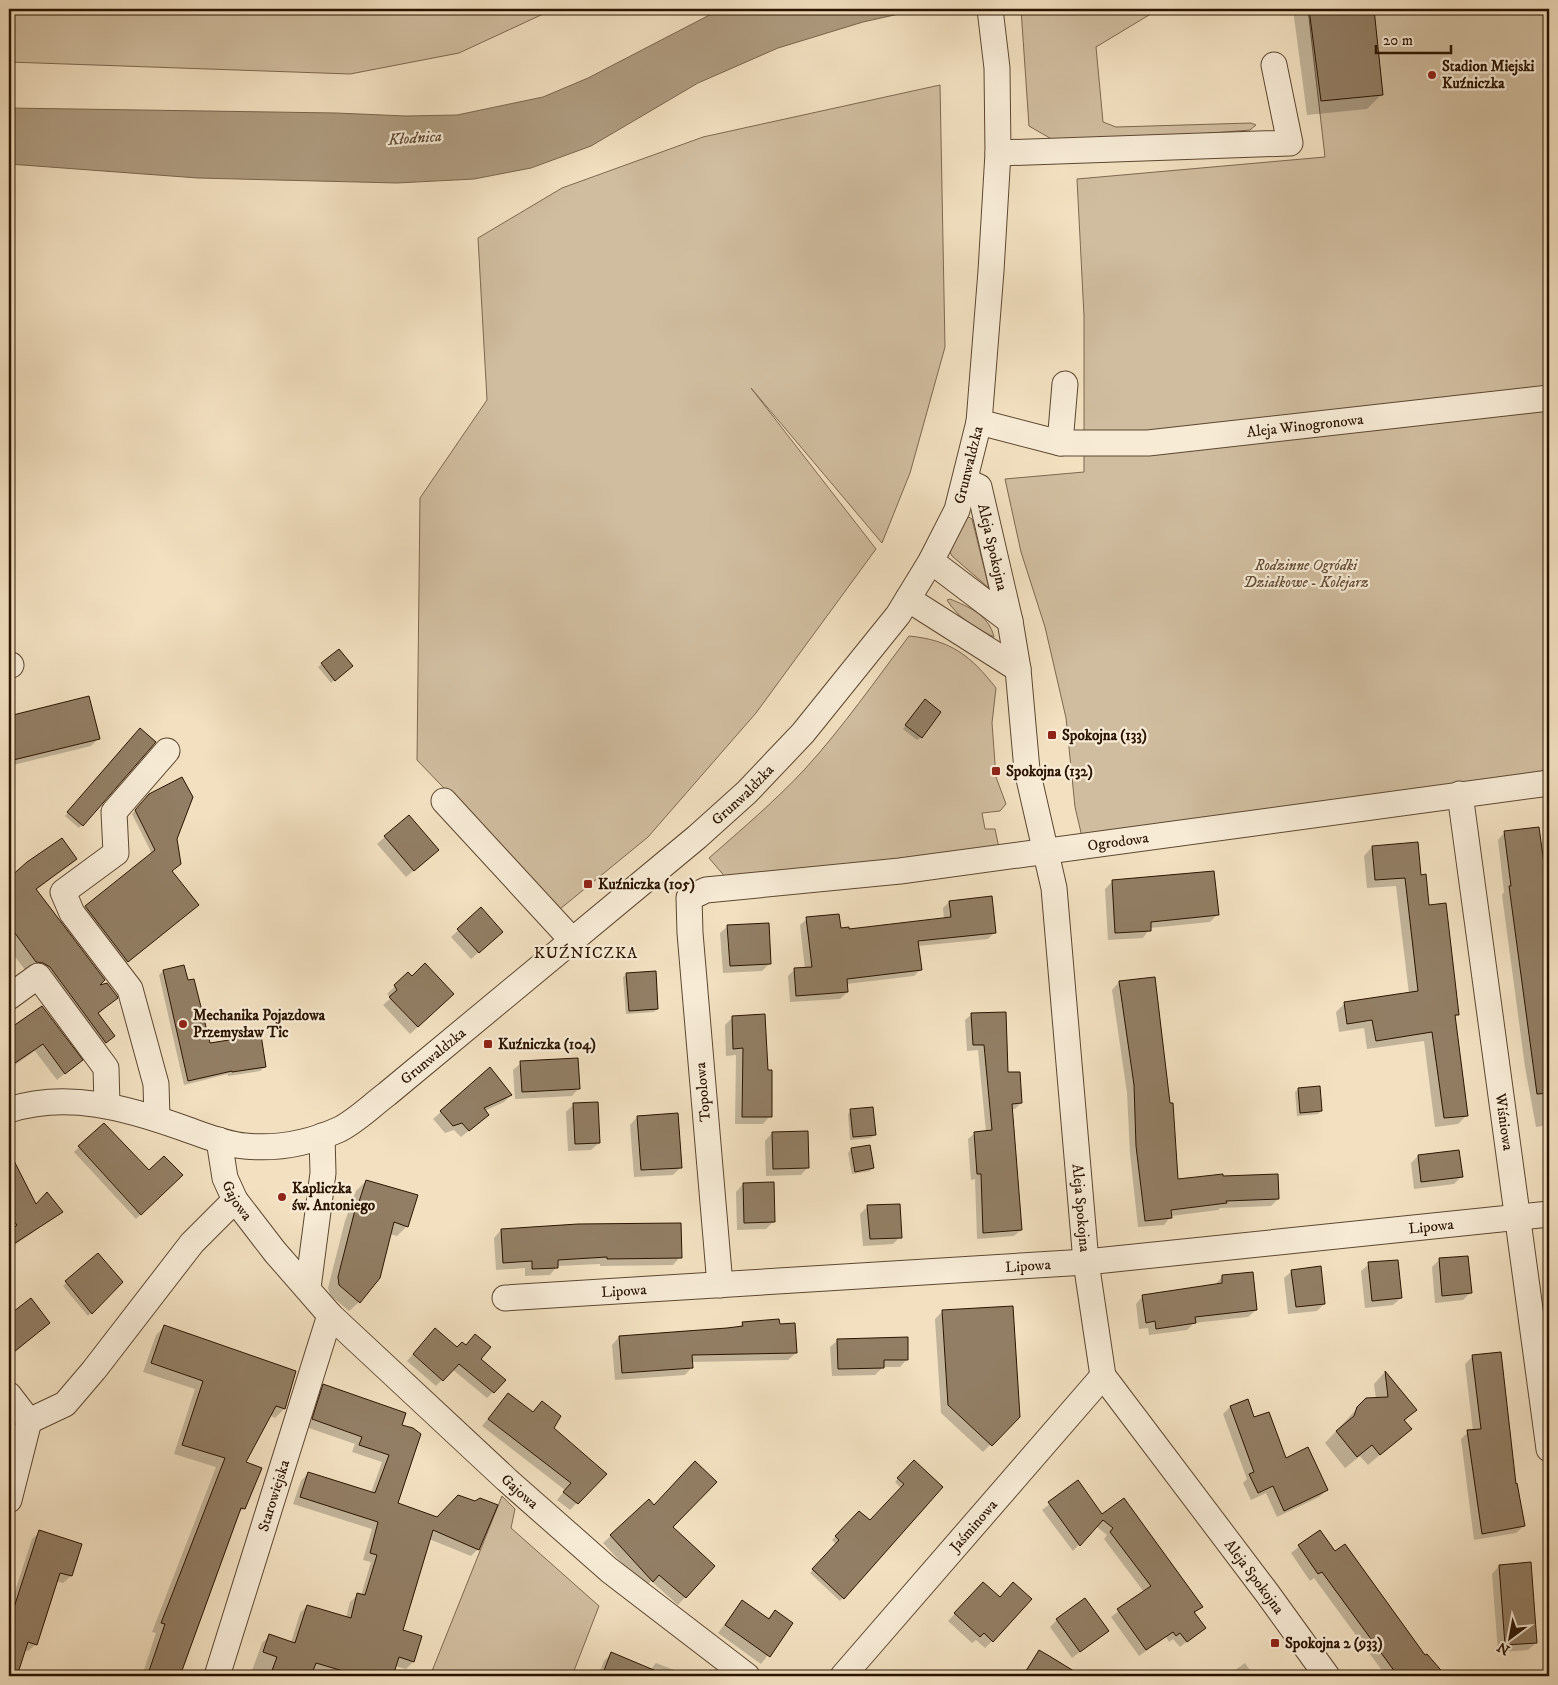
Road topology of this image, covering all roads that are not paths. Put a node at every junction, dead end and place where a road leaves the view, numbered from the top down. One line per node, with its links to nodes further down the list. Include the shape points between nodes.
1 (990, 9): 3 (street, Grunwaldzka, via 997,68)
2 (1274, 65): 3 (street, via 1290,143)
3 (998, 153): 6 (street, Grunwaldzka)
4 (1065, 384): 7 (street)
5 (1549, 398): 7 (street, Aleja Winogronowa, via 1148,443)
6 (979, 422): 7 (street, Aleja Winogronowa); 8 (street, Grunwaldzka)
7 (1060, 443)
8 (966, 481): 9 (street, Grunwaldzka, via 957,510); 11 (street, Aleja Spokojna, via 979,487)
9 (931, 561): 10 (street, Grunwaldzka); 11 (street, Aleja Spokojna)
10 (908, 599): 12 (street); 19 (street, Grunwaldzka, via 803,733 747,792)
11 (1010, 621): 12 (street, Aleja Spokojna)
12 (1018, 669): 17 (street, Aleja Spokojna, via 1026,770)
13 (167, 751): 23 (street, via 114,812 116,853 63,892 72,913 130,989 156,1084)
14 (1549, 783): 15 (street, Ogrodowa)
15 (1460, 794): 17 (street, Ogrodowa); 28 (street, Wiśniowa)
16 (444, 801): 19 (street)
17 (1045, 851): 18 (street, Ogrodowa, via 900,872 706,890); 31 (street, Aleja Spokojna, via 1054,888)
18 (689, 898): 32 (street, Topolowa)
19 (572, 940): 24 (street, Grunwaldzka, via 387,1094 340,1129)
20 (9, 997): 21 (street, via 38,976 106,1068)
21 (107, 1105): 22 (street, Grunwaldzka, via 46,1102); 23 (street, Grunwaldzka)
22 (9, 1110)
23 (157, 1119): 25 (street, Grunwaldzka)
24 (322, 1136): 25 (street, Grunwaldzka, via 270,1148); 29 (street, via 323,1173)
25 (219, 1140): 26 (street, Gajowa, via 225,1178)
26 (235, 1200): 30 (street, Gajowa); 38 (street, via 192,1243 65,1404)
27 (1549, 1214): 28 (street, Lipowa)
28 (1519, 1218): 31 (street, Lipowa); 39 (street, Wiśniowa)
29 (316, 1237): 30 (street); 33 (street)
30 (275, 1252): 33 (street, Gajowa)
31 (1086, 1262): 32 (street, Lipowa); 36 (street, Aleja Spokojna)
32 (720, 1285): 34 (street, Lipowa)
33 (308, 1288): 35 (street, Gajowa)
34 (505, 1298)
35 (330, 1315): 41 (street, Starowiejska); 42 (street, Gajowa, via 609,1570)
36 (1103, 1376): 43 (street, Jaśminowa); 44 (street, Aleja Spokojna)
37 (9, 1395): 38 (street)
38 (29, 1421): 40 (street)
39 (1549, 1449)
40 (9, 1500)
41 (217, 1676)
42 (748, 1676)
43 (843, 1676)
44 (1327, 1676)

